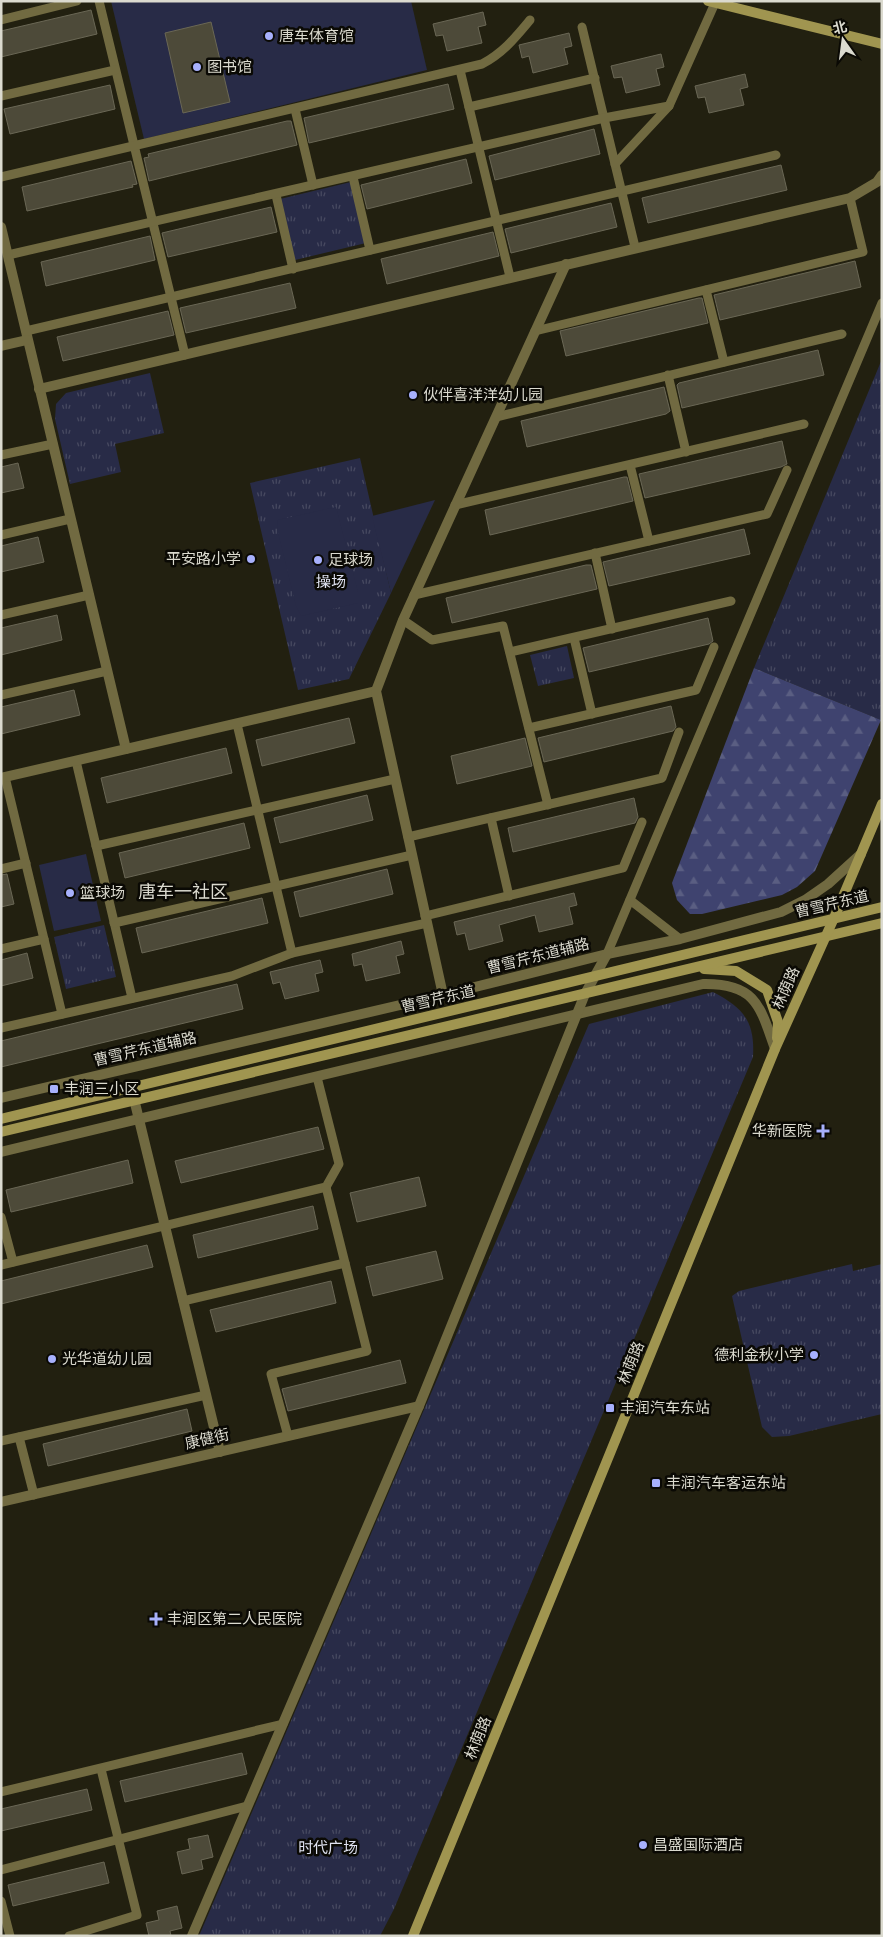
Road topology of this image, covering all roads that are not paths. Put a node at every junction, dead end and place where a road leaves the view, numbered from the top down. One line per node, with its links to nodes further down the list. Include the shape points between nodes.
1 (77, 1): 4 (lane)
2 (99, 1): 8 (lane)
3 (712, 2): 7 (main road); 12 (lane)
4 (1, 20)
5 (530, 20): 9 (lane, via 497,56)
6 (582, 27): 10 (lane)
7 (882, 44)
8 (115, 70): 11 (lane); 16 (lane)
9 (460, 70): 13 (lane); 14 (lane)
10 (595, 78): 13 (lane); 15 (lane)
11 (1, 96)
12 (669, 106): 15 (lane); 19 (lane)
13 (469, 107): 17 (lane)
14 (295, 109): 16 (lane); 23 (lane)
15 (604, 118): 17 (lane); 19 (lane)
16 (133, 146): 21 (lane); 28 (lane)
17 (479, 147): 22 (lane); 27 (lane)
18 (776, 155): 24 (lane)
19 (615, 164): 24 (lane)
20 (882, 175): 26 (street, via 877,182)
21 (1, 177)
22 (353, 177): 23 (lane); 31 (lane)
23 (313, 185): 25 (lane)
24 (622, 191): 27 (lane); 30 (lane)
25 (276, 195): 28 (lane); 34 (lane)
26 (850, 198): 30 (street); 36 (lane, via 863,252)
27 (497, 221): 31 (lane); 35 (lane)
28 (152, 223): 32 (lane); 37 (lane)
29 (1, 227): 32 (street)
30 (635, 248): 33 (street)
31 (370, 250): 34 (lane)
32 (6, 262): 41 (street)
33 (566, 264): 35 (street); 39 (street)
34 (293, 268): 37 (lane)
35 (510, 277): 43 (street)
36 (706, 290): 39 (lane); 44 (lane)
37 (171, 297): 41 (lane); 43 (lane)
38 (882, 303): 92 (lane)
39 (535, 331): 47 (street)
40 (842, 334): 44 (lane)
41 (27, 336): 42 (street); 46 (street)
42 (1, 346)
43 (185, 354): 46 (street)
44 (724, 362): 45 (lane)
45 (668, 376): 47 (lane); 50 (lane)
46 (39, 389): 49 (street)
47 (496, 416): 54 (street)
48 (804, 424): 50 (lane)
49 (53, 444): 51 (lane); 55 (street)
50 (686, 452): 52 (lane)
51 (1, 455)
52 (630, 465): 54 (lane); 57 (lane)
53 (787, 470): 57 (lane, via 766,514)
54 (455, 506): 60 (street)
55 (70, 519): 56 (lane); 59 (street)
56 (1, 535)
57 (649, 541): 58 (lane)
58 (595, 553): 60 (lane); 64 (lane)
59 (89, 595): 62 (lane); 68 (street)
60 (414, 595): 63 (street)
61 (731, 601): 64 (lane)
62 (1, 615)
63 (403, 620): 67 (lane, via 432,640 503,626); 69 (street)
64 (612, 629): 65 (lane)
65 (574, 638): 67 (lane); 71 (lane)
66 (714, 647): 71 (lane, via 696,690)
67 (510, 652): 73 (lane)
68 (107, 671): 70 (lane); 75 (street)
69 (376, 691): 72 (street); 78 (street)
70 (1, 695)
71 (592, 714): 73 (lane)
72 (237, 724): 75 (street); 81 (lane)
73 (529, 728): 80 (lane)
74 (679, 732): 80 (lane, via 662,778)
75 (126, 749): 76 (street)
76 (76, 761): 77 (street); 85 (lane)
77 (3, 777): 88 (lane)
78 (395, 779): 81 (lane); 84 (street)
79 (882, 804): 86 (main road, 林荫路)
80 (548, 805): 82 (lane)
81 (258, 810): 85 (lane); 90 (lane)
82 (491, 818): 84 (lane); 91 (lane)
83 (642, 822): 91 (lane, via 623,868)
84 (408, 837): 87 (street)
85 (96, 846): 96 (lane)
86 (861, 854): 94 (main road, 林荫路); 100 (street, 曹雪芹东道辅路, via 828,884 781,912)
87 (412, 855): 90 (lane); 95 (street)
88 (26, 863): 89 (lane); 99 (lane)
89 (1, 869)
90 (276, 886): 96 (lane); 102 (lane)
91 (510, 896): 95 (lane)
92 (630, 900): 100 (lane); 103 (lane)
93 (882, 907): 94 (main road, 曹雪芹东道)
94 (834, 918): 98 (main road, 林荫路); 105 (main road, 曹雪芹东道)
95 (426, 920): 102 (lane); 107 (street)
96 (114, 923): 108 (lane)
97 (882, 924): 98 (main road, 曹雪芹东道)
98 (826, 936): 104 (main road, 曹雪芹东道); 112 (main road, 林荫路)
99 (44, 939): 101 (lane); 109 (lane)
100 (680, 939): 103 (street, 曹雪芹东道辅路)
101 (1, 949)
102 (292, 953): 108 (lane, via 232,976)
103 (607, 954): 105 (street); 107 (street, 曹雪芹东道辅路)
104 (694, 968): 106 (main road, 曹雪芹东道); 112 (main road, via 736,971 767,990 778,1022)
105 (592, 978): 106 (street); 116 (main road, 曹雪芹东道)
106 (585, 994): 110 (street); 115 (main road, 曹雪芹东道)
107 (443, 995): 114 (street, 曹雪芹东道辅路)
108 (132, 998): 109 (lane)
109 (62, 1014): 111 (lane)
110 (577, 1014): 112 (street, via 703,984 722,984 737,988 753,999 764,1016); 113 (street); 128 (street)
111 (1, 1028)
112 (775, 1049): 145 (main road, 林荫路)
113 (317, 1077): 117 (street); 120 (lane, via 339,1164)
114 (1, 1098)
115 (134, 1099): 117 (street); 118 (main road, 曹雪芹东道)
116 (1, 1118)
117 (138, 1120): 119 (street); 122 (street)
118 (1, 1132)
119 (1, 1152)
120 (326, 1187): 122 (lane); 124 (lane)
121 (1, 1217): 123 (lane)
122 (165, 1225): 123 (lane); 126 (street)
123 (13, 1262): 125 (lane)
124 (345, 1262): 126 (lane); 129 (lane, via 367,1351 271,1374)
125 (1, 1265)
126 (183, 1301): 127 (street)
127 (206, 1395): 130 (lane); 132 (street)
128 (419, 1406): 129 (street, 康健街); 135 (street)
129 (288, 1436): 132 (street, 康健街)
130 (19, 1437): 131 (lane); 133 (lane)
131 (1, 1441)
132 (220, 1452): 133 (street, 康健街)
133 (34, 1495): 134 (street, 康健街)
134 (1, 1502)
135 (283, 1724): 136 (lane); 138 (street)
136 (101, 1769): 137 (lane); 139 (lane)
137 (1, 1792)
138 (247, 1806): 139 (lane); 144 (street)
139 (119, 1841): 140 (lane); 142 (lane, via 137,1915)
140 (1, 1870)
141 (1, 1901): 143 (lane)
142 (74, 1935)
143 (10, 1936)
144 (192, 1936)
145 (413, 1936)

